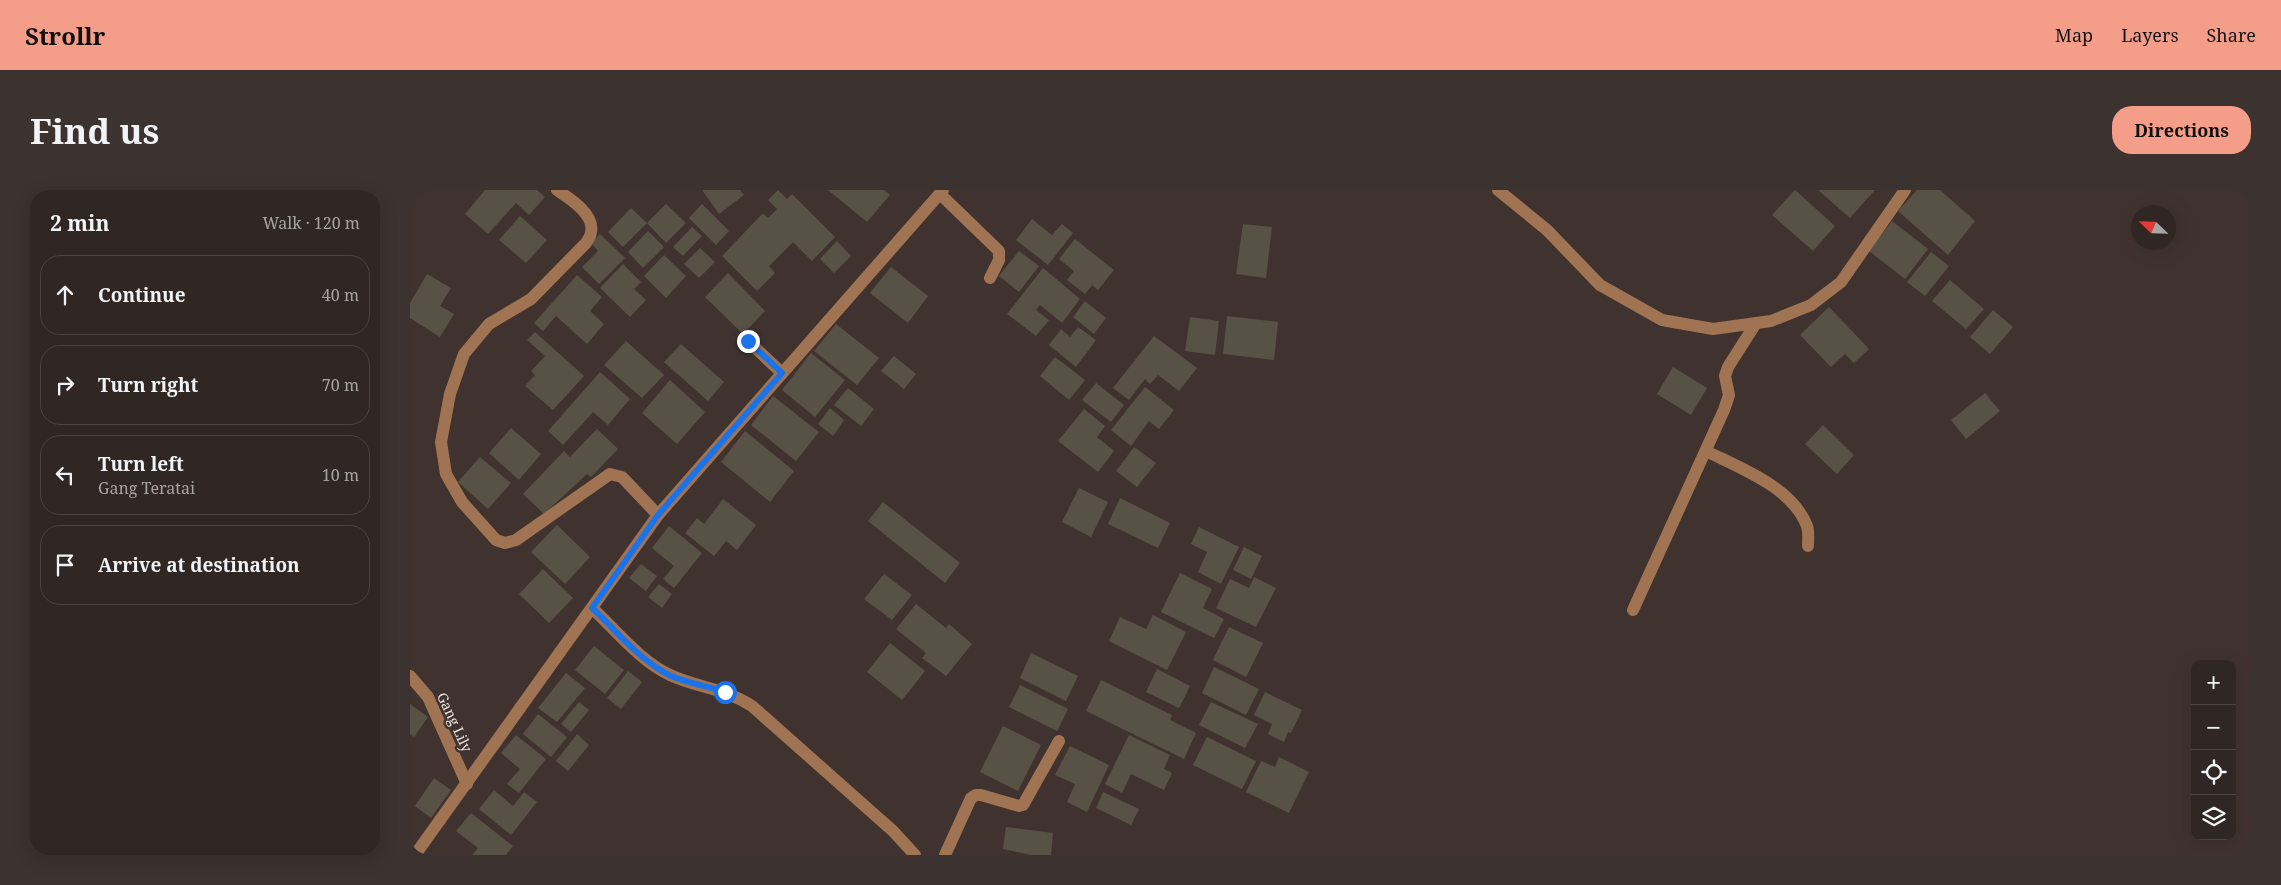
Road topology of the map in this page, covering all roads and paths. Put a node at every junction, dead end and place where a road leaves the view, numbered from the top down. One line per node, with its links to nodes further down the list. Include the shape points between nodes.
1 (557, 190): 10 (street, via 576,203 590,221 592,231 586,243 532,299 489,324 464,354 450,394 441,442 446,474 462,502 496,540 505,543 516,540 610,474 622,477)
2 (1498, 190): 6 (street, via 1547,230 1600,285 1662,320 1714,329)
3 (1905, 190): 6 (street, via 1841,282 1811,305 1771,321)
4 (941, 192): 5 (street, via 999,251 999,260); 8 (street)
5 (990, 278)
6 (1756, 323): 9 (street, via 1728,367 1725,376 1729,395)
7 (748, 341): 8 (street)
8 (782, 373): 10 (street)
9 (1706, 451): 11 (street, via 1758,476 1782,494 1808,527); 13 (street)
10 (658, 515): 12 (street)
11 (1808, 546)
12 (592, 608): 16 (street); 18 (street, via 663,671 735,695 752,706 893,831)
13 (1634, 610)
14 (410, 676): 16 (street, Gang Lily, via 428,697)
15 (1059, 741): 19 (street, via 1023,806 981,795 971,798)
16 (467, 784): 17 (street)
17 (415, 855)
18 (915, 855)
19 (944, 855)

